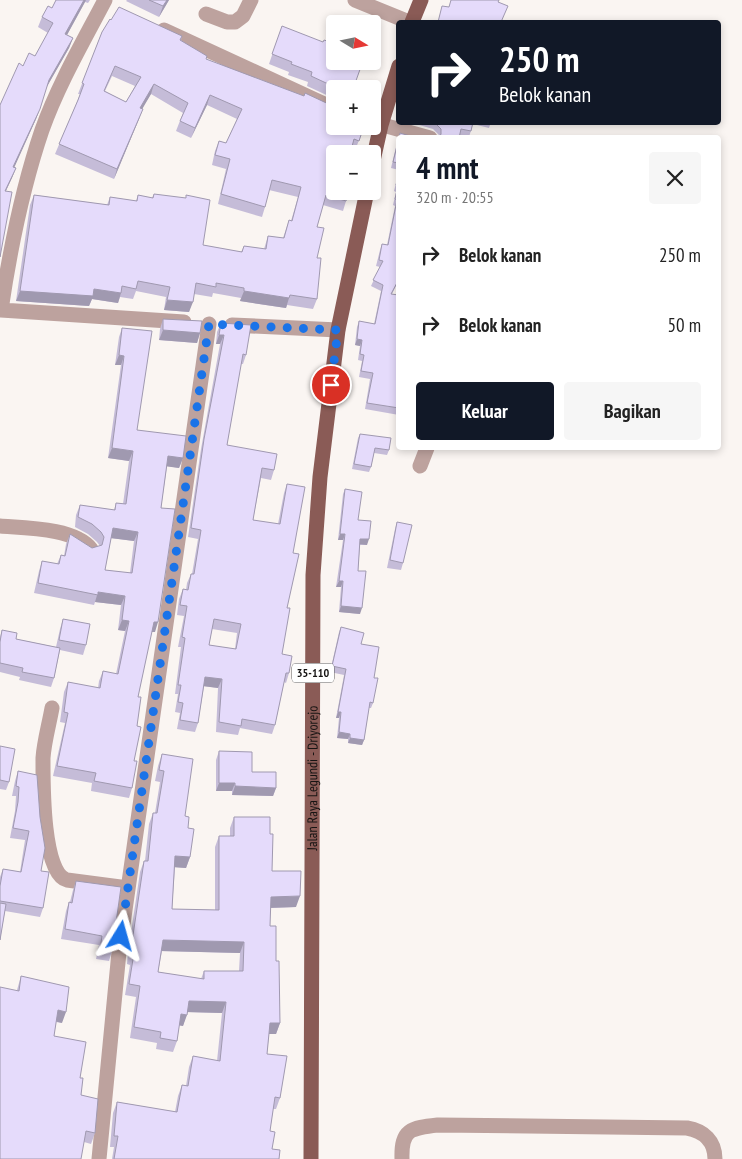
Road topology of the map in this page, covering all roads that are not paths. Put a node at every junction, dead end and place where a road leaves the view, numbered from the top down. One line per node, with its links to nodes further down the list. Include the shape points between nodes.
1 (251, 0): 6 (street, via 243,16 235,22)
2 (354, 0): 7 (street)
3 (421, 0): 8 (main road)
4 (105, 1): 5 (street); 16 (street, via 43,128 22,193)
5 (122, 9)
6 (206, 14)
7 (406, 20)
8 (412, 20)
9 (148, 22): 11 (street)
10 (396, 74): 12 (main road)
11 (326, 106)
12 (381, 113)
13 (381, 125): 14 (street)
14 (419, 135)
15 (365, 200): 18 (main road, Jalan Raya Legundi - Driyorejo / 35-110)
16 (0, 312): 17 (street)
17 (209, 324): 18 (street); 24 (street)
18 (338, 330): 26 (main road, Jalan Raya Legundi - Driyorejo / 35-110, via 320,477 313,576)
19 (425, 450): 20 (street)
20 (420, 466)
21 (0, 526): 22 (street, via 71,535 86,542)
22 (91, 549)
23 (52, 708): 24 (street, via 44,757 44,806 48,846 58,875 67,880)
24 (128, 888): 25 (street)
25 (99, 1159)
26 (311, 1159)
27 (402, 1159): 28 (street, via 402,1141 406,1134 421,1126 438,1125 687,1128 705,1135 711,1142)
28 (715, 1159)

